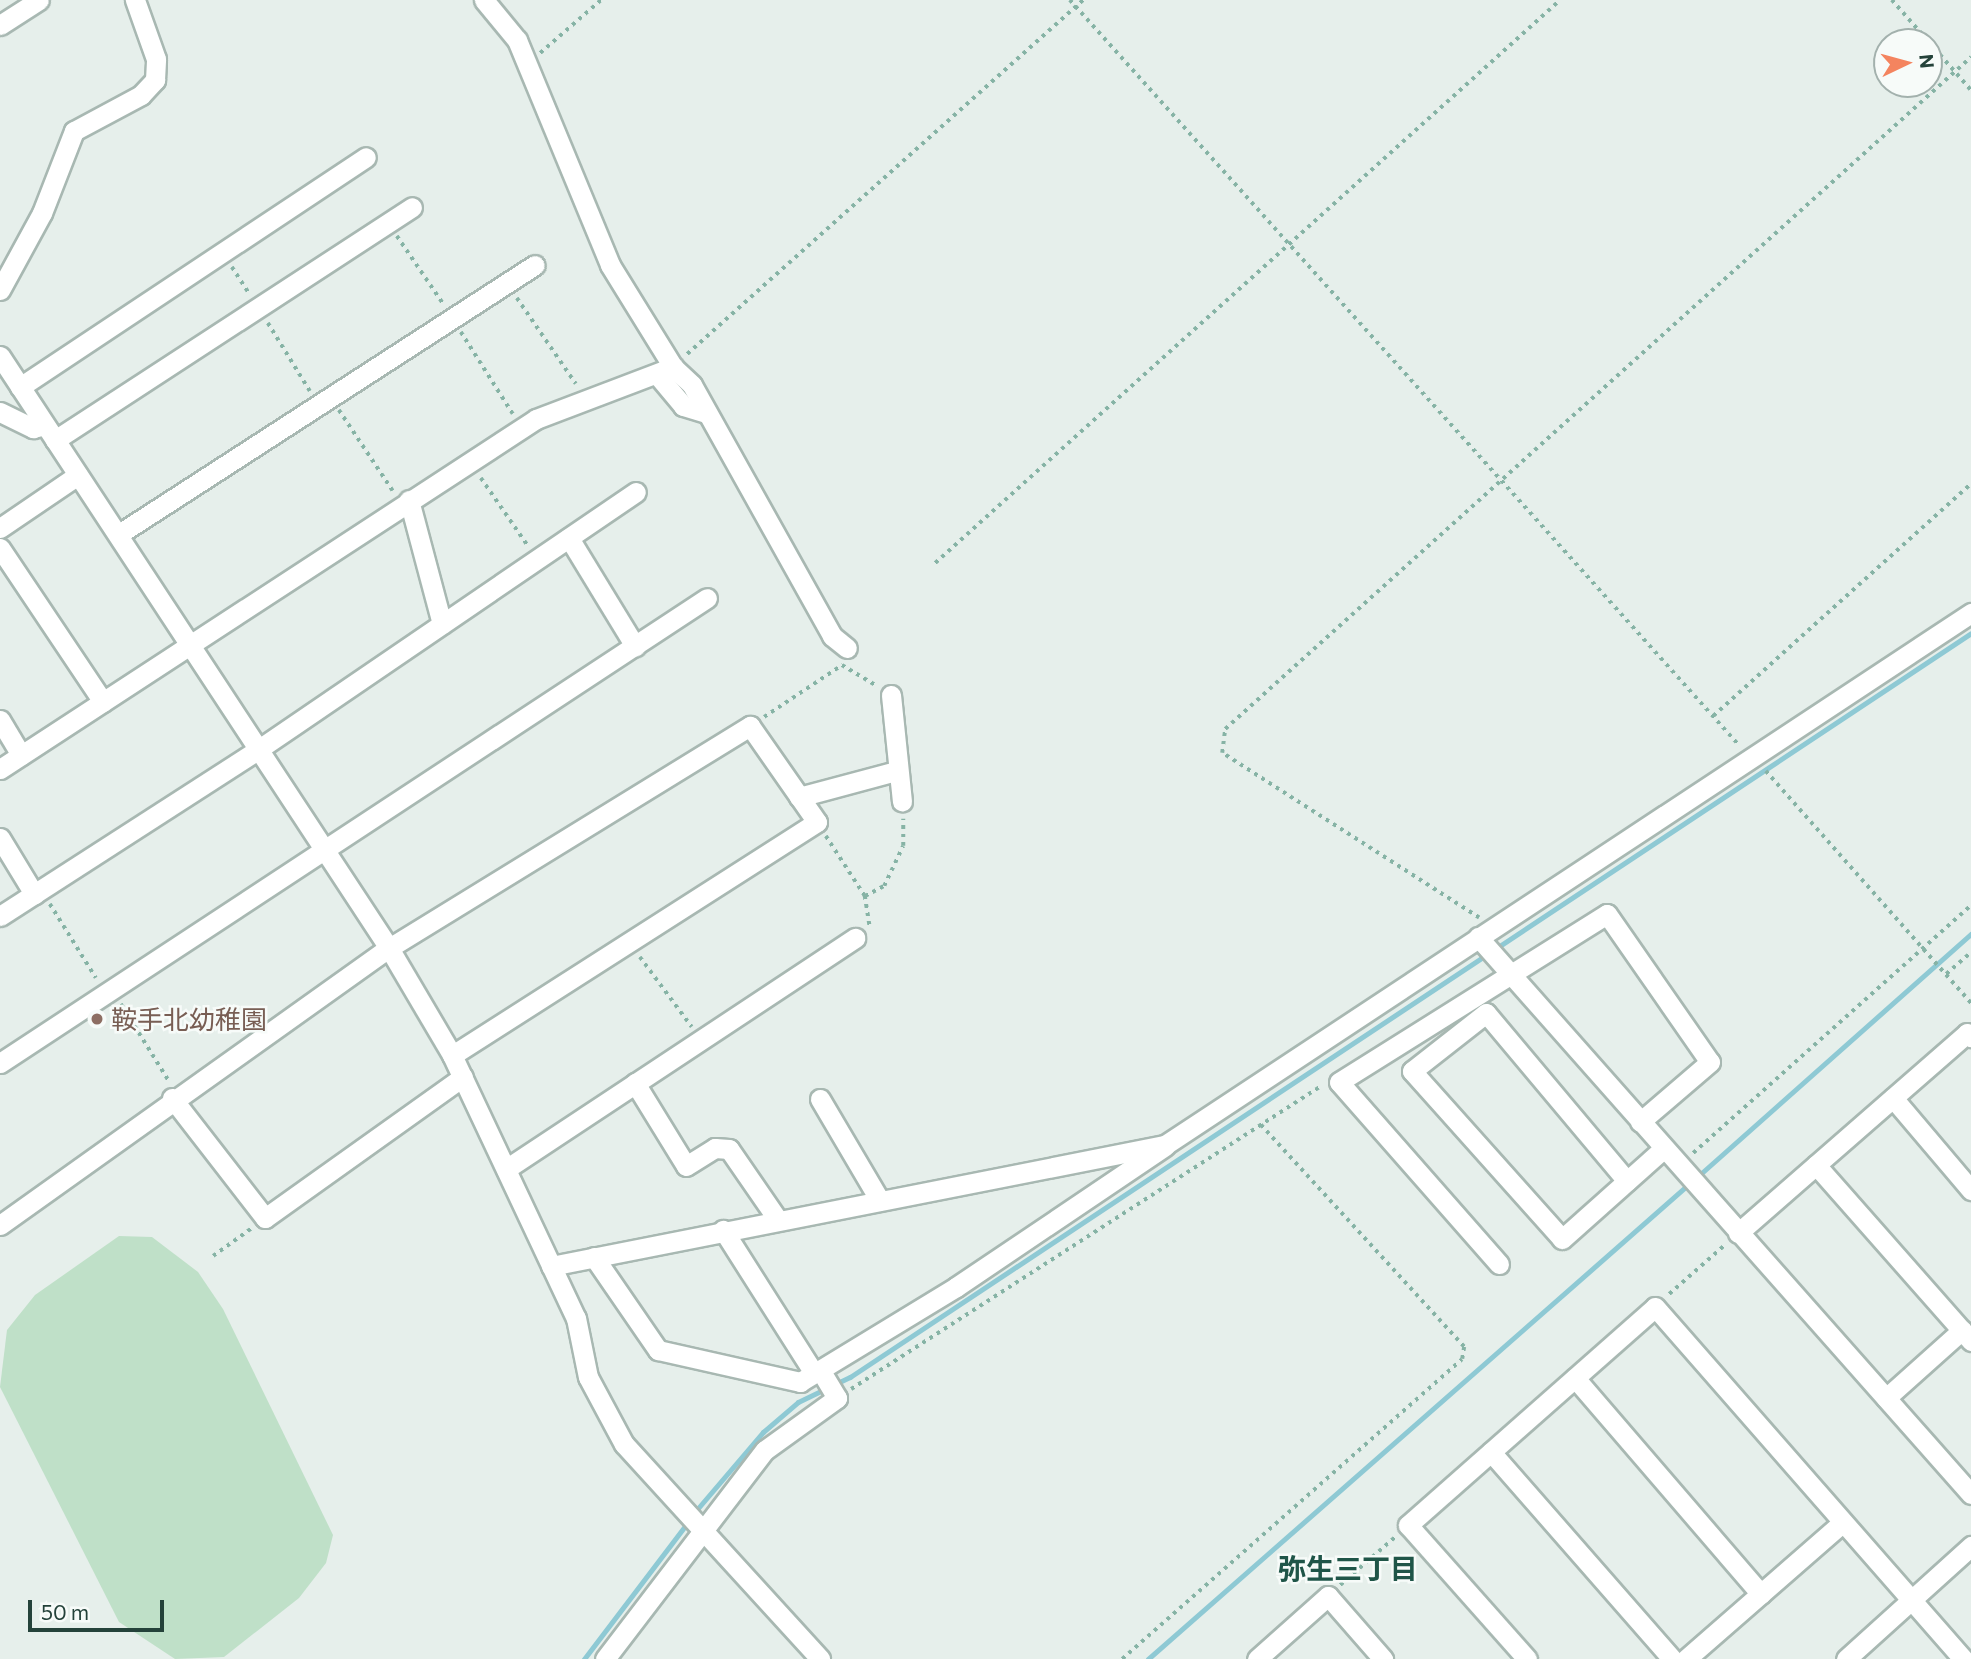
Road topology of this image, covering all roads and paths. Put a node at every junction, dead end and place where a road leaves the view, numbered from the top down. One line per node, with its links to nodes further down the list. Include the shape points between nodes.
1 (39, 0): 10 (street)
2 (135, 0): 24 (street, via 156,59 155,79 141,95 74,131 42,213)
3 (484, 0): 14 (street, via 517,40)
4 (601, 0): 14 (path)
5 (1070, 0): 9 (path)
6 (1083, 0): 9 (path)
7 (1560, 0): 20 (path)
8 (1892, 0): 11 (path)
9 (1075, 7): 20 (path); 28 (path)
10 (0, 25)
11 (1917, 28)
12 (1971, 57): 15 (path)
13 (1943, 58): 15 (path)
14 (528, 64): 28 (street, via 591,228)
15 (1955, 72): 16 (path); 37 (path)
16 (1971, 90)
17 (366, 157): 21 (street)
18 (412, 207): 19 (street)
19 (389, 223): 25 (street); 26 (path)
20 (1289, 244): 37 (path); 46 (path)
21 (222, 251): 25 (path); 29 (street)
22 (535, 265): 23 (street)
23 (507, 282): 26 (street); 31 (path)
24 (0, 290)
25 (259, 308): 30 (path); 34 (street)
26 (452, 318): 30 (street); 33 (path)
27 (0, 356): 29 (street)
28 (666, 372): 31 (street); 52 (street, via 683,406 706,413 818,614)
29 (20, 387): 34 (street)
30 (324, 401): 40 (path); 42 (street)
31 (587, 401): 33 (street)
32 (0, 412): 34 (street)
33 (522, 428): 35 (street)
34 (50, 433): 36 (street)
35 (470, 461): 40 (street); 45 (path)
36 (78, 475): 41 (street); 42 (street)
37 (1501, 480): 55 (path); 72 (path, via 1225,729 1220,742 1222,753)
38 (1971, 484): 55 (path)
39 (636, 492): 43 (street)
40 (405, 502): 49 (street); 50 (street)
41 (0, 528)
42 (119, 534): 50 (street)
43 (569, 538): 45 (street); 51 (street)
44 (0, 548): 54 (street)
45 (537, 559): 49 (street)
46 (935, 563)
47 (707, 598): 51 (street)
48 (1971, 613): 60 (street)
49 (442, 624): 58 (street)
50 (191, 646): 54 (street); 58 (street)
51 (635, 646): 67 (street)
52 (847, 648)
53 (891, 695): 57 (path, via 842,665); 62 (street)
54 (103, 702): 59 (street)
55 (1713, 716): 60 (path)
56 (0, 720): 59 (street)
57 (750, 726): 63 (street); 75 (street)
58 (259, 749): 67 (street); 68 (street)
59 (22, 755): 61 (street)
60 (1751, 759): 72 (street); 76 (path)
61 (0, 769)
62 (896, 771): 63 (street); 64 (street)
63 (799, 797): 65 (street)
64 (902, 801): 69 (path, via 903,846 884,886)
65 (817, 822): 69 (path); 74 (street)
66 (0, 838): 68 (street)
67 (325, 853): 75 (street); 80 (street)
68 (38, 892): 71 (street); 80 (path)
69 (865, 896): 73 (path, via 871,926)
70 (1971, 905): 76 (path)
71 (0, 916)
72 (1485, 932): 78 (street); 94 (street)
73 (855, 938): 83 (street)
74 (629, 942): 83 (path); 84 (street)
75 (389, 948): 84 (street); 89 (street)
76 (1923, 948): 79 (path); 97 (path)
77 (1971, 953): 79 (path)
78 (1509, 973): 87 (street); 92 (street); 92 (street, via 1607,914 1710,1062)
79 (1946, 975): 81 (path)
80 (110, 992): 85 (street); 89 (path)
81 (1971, 1003)
82 (1971, 1037): 90 (street, via 1967,1033)
83 (702, 1040): 88 (street)
84 (452, 1055): 86 (street)
85 (0, 1063)
86 (463, 1077): 98 (street); 102 (street)
87 (1340, 1081): 93 (path, via 1313,1087); 109 (street)
88 (635, 1083): 98 (street); 103 (street, via 686,1166 716,1148 729,1149)
89 (175, 1096): 102 (street); 104 (street)
90 (1893, 1098): 96 (street); 100 (street)
91 (821, 1099): 101 (street)
92 (1640, 1122): 95 (street)
93 (1259, 1123): 115 (path); 128 (path, via 1464,1347 1462,1359)
94 (1165, 1145): 101 (street); 113 (street)
95 (1663, 1149): 97 (street); 99 (street)
96 (1816, 1165): 106 (street); 112 (street)
97 (1679, 1166): 106 (street)
98 (506, 1170): 110 (street)
99 (1627, 1181): 99 (street, via 1562,1239 1412,1071 1486,1013)
100 (1971, 1190)
101 (880, 1201): 103 (street)
102 (265, 1218): 107 (path)
103 (778, 1220): 105 (street)
104 (0, 1225)
105 (723, 1230): 108 (street); 113 (street, via 812,1370)
106 (1738, 1233): 111 (path); 116 (street)
107 (213, 1256)
108 (594, 1257): 110 (street); 113 (street, via 659,1350 800,1381)
109 (1499, 1264)
110 (551, 1266): 121 (street, via 576,1318 588,1377 624,1444)
111 (1655, 1307): 114 (street); 119 (street)
112 (1966, 1336): 116 (street)
113 (822, 1373): 115 (street)
114 (1575, 1378): 117 (street); 123 (street)
115 (837, 1398): 121 (street, via 765,1450)
116 (1886, 1398): 118 (street)
117 (1491, 1452): 120 (street); 132 (street)
118 (1971, 1494)
119 (1843, 1522): 123 (street); 125 (street)
120 (1408, 1525): 124 (path); 131 (street)
121 (706, 1534): 126 (street); 127 (street)
122 (1971, 1546): 125 (street)
123 (1761, 1594): 133 (street)
124 (1328, 1596): 129 (street); 130 (street)
125 (1911, 1600): 134 (street); 135 (street)
126 (605, 1659)
127 (820, 1659)
128 (1122, 1659)
129 (1256, 1659)
130 (1383, 1659)
131 (1527, 1659)
132 (1672, 1659)
133 (1686, 1659)
134 (1846, 1659)
135 (1963, 1659)

